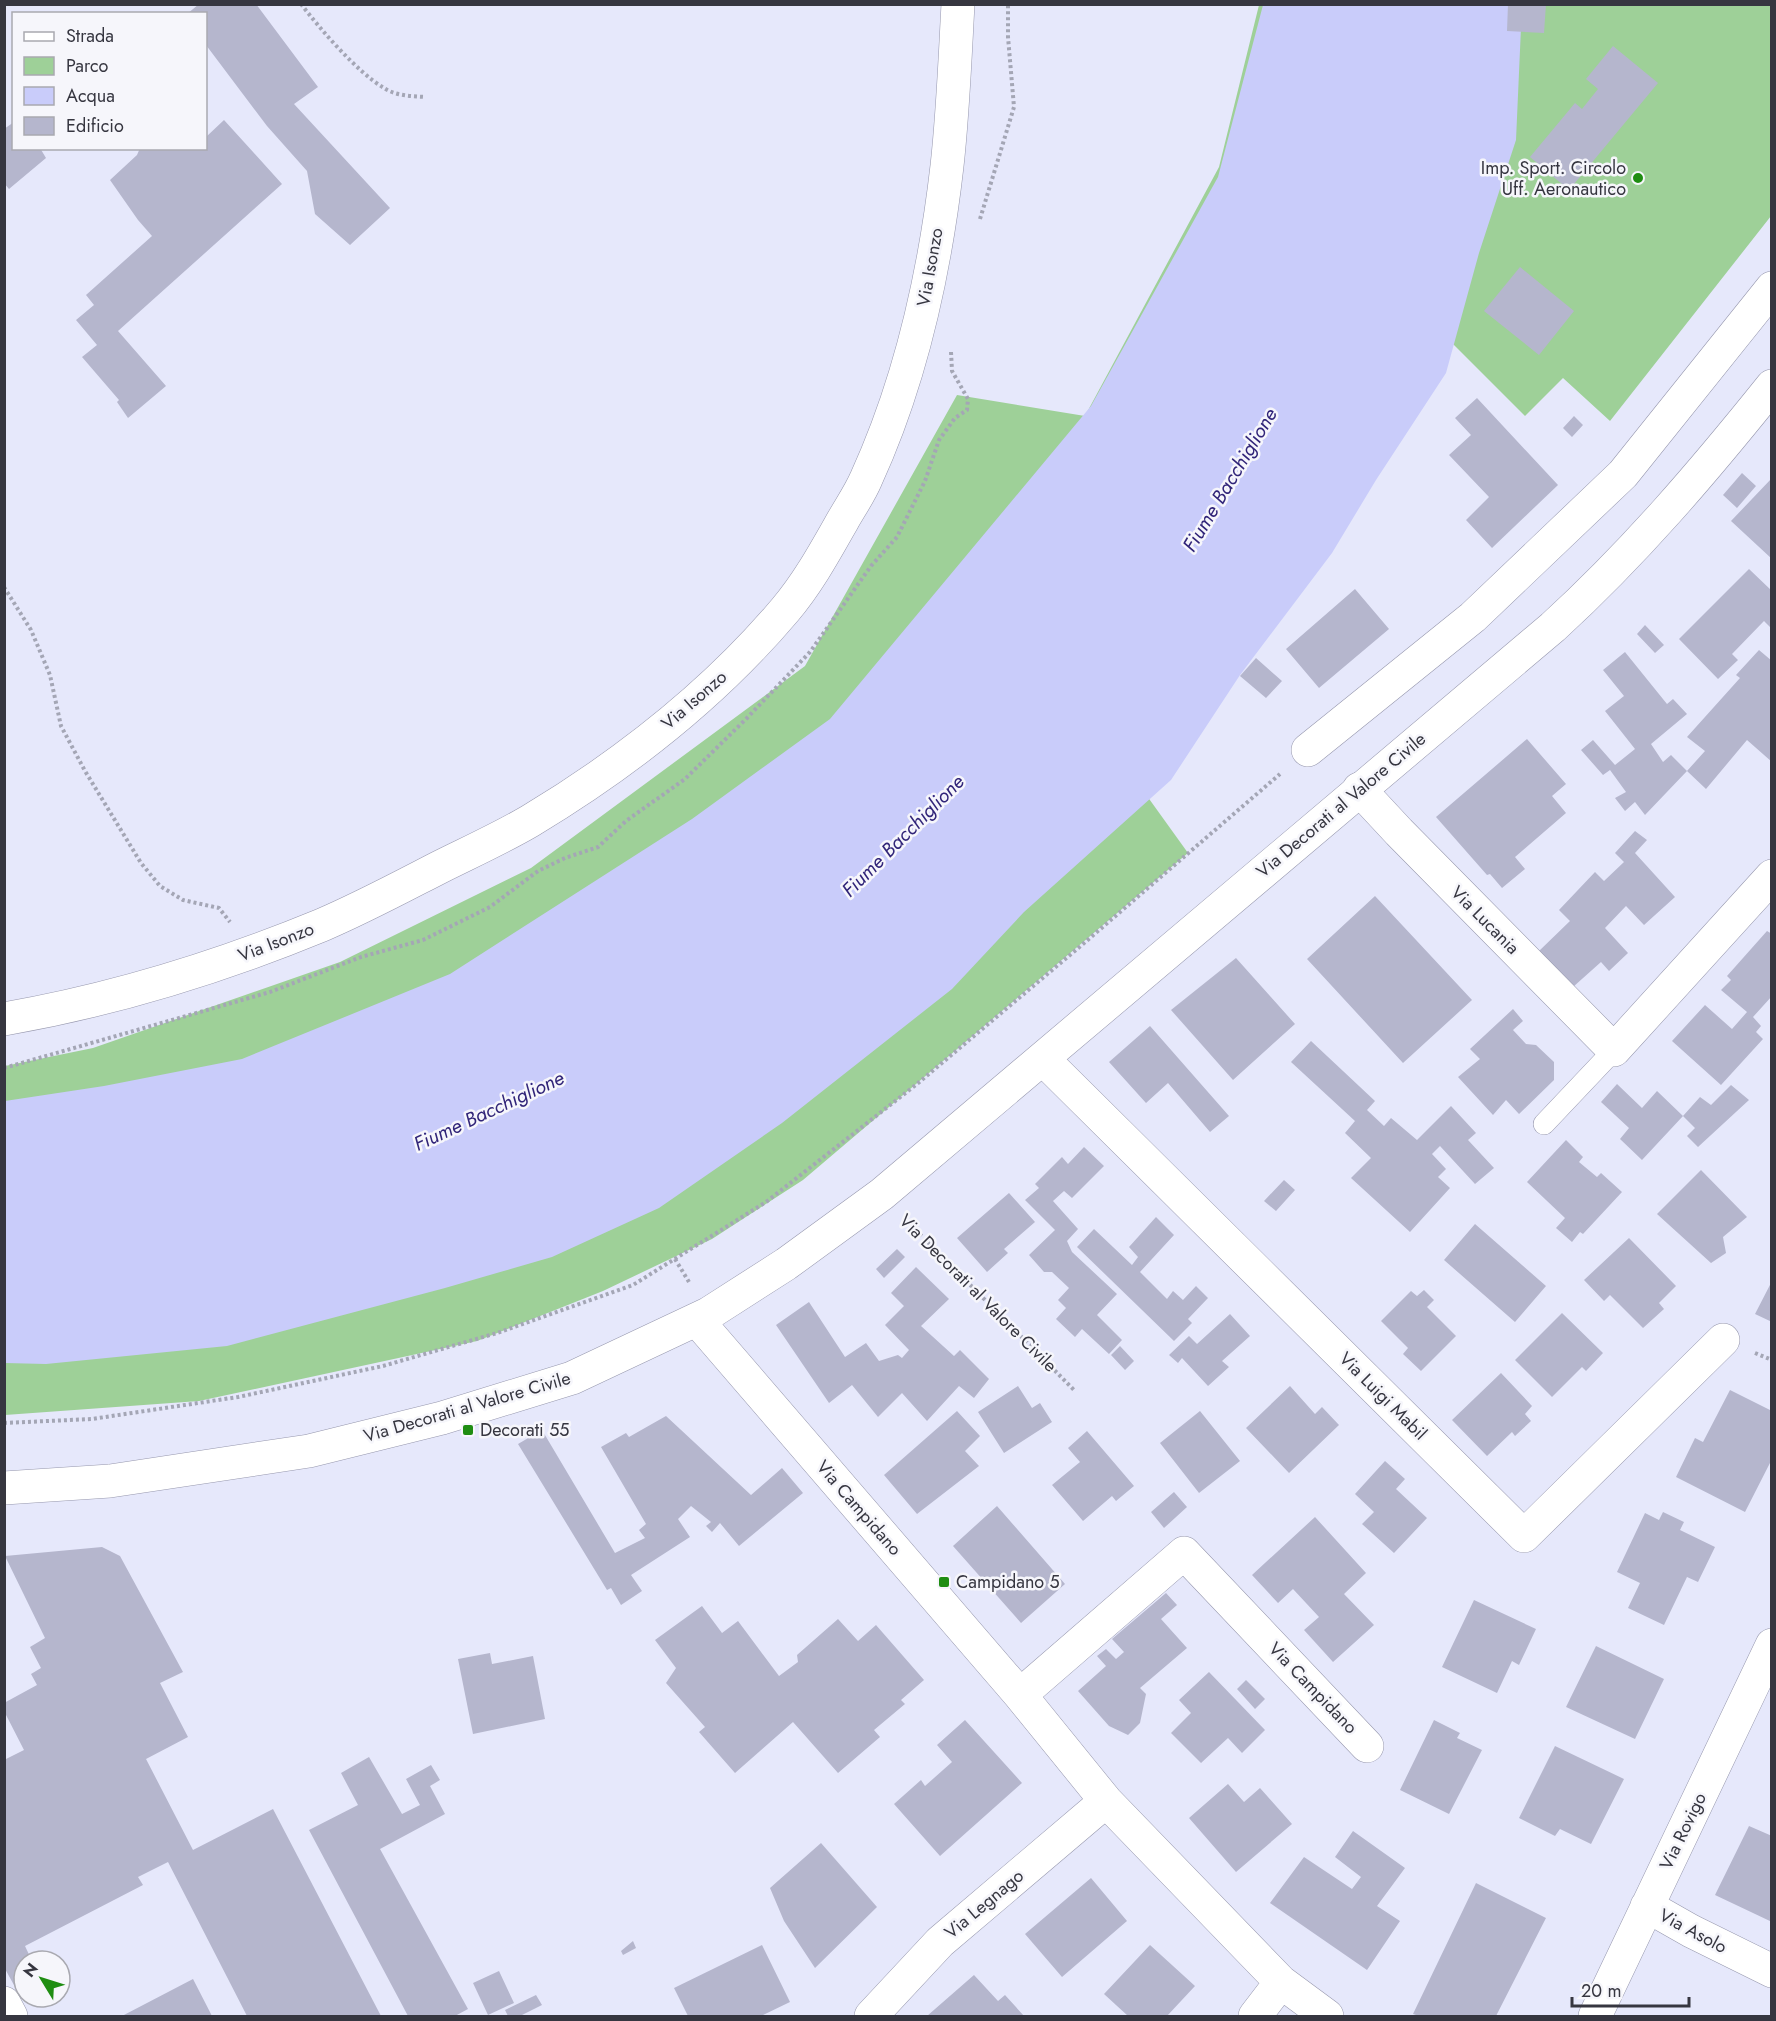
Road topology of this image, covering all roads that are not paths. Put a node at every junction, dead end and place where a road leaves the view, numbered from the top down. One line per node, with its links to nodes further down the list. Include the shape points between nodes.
1 (958, 4): 7 (street, Via Isonzo, via 947,167 935,243 918,332 893,411 866,481 825,552 786,609 730,669 672,721 528,822 324,924 240,956 111,997)
2 (1772, 288): 4 (street, via 1623,474 1473,617)
3 (1772, 386): 5 (street, Via Decorati al Valore Civile, via 1647,535 1601,582)
4 (1308, 750)
5 (1359, 789): 8 (street, Via Lucania); 9 (street, Via Decorati al Valore Civile)
6 (1772, 876): 8 (street)
7 (4, 1019)
8 (1614, 1050): 10 (lane)
9 (1043, 1059): 11 (street, Via Decorati al Valore Civile, via 882,1194 786,1264); 12 (street, Via Luigi Mabil, via 1524,1536)
10 (1544, 1124)
11 (697, 1320): 13 (street, Via Decorati al Valore Civile, via 572,1378 442,1418 309,1451 110,1481); 15 (street, Via Campidano)
12 (1723, 1340)
13 (4, 1488)
14 (1772, 1645): 18 (street, Via Rovigo)
15 (1020, 1695): 16 (street, Via Campidano, via 1184,1553); 17 (street, Via Campidano)
16 (1367, 1746)
17 (1106, 1801): 20 (street, Via Campidano); 23 (street, Via Legnago, via 940,1942)
18 (1647, 1906): 19 (street, Via Asolo); 26 (street, Via Rovigo)
19 (1772, 1971)
20 (1281, 1982): 24 (street); 25 (street, Via Campidano)
21 (4, 2003): 22 (street)
22 (11, 2016)
23 (871, 2016)
24 (1255, 2016)
25 (1327, 2016)
26 (1595, 2016)

